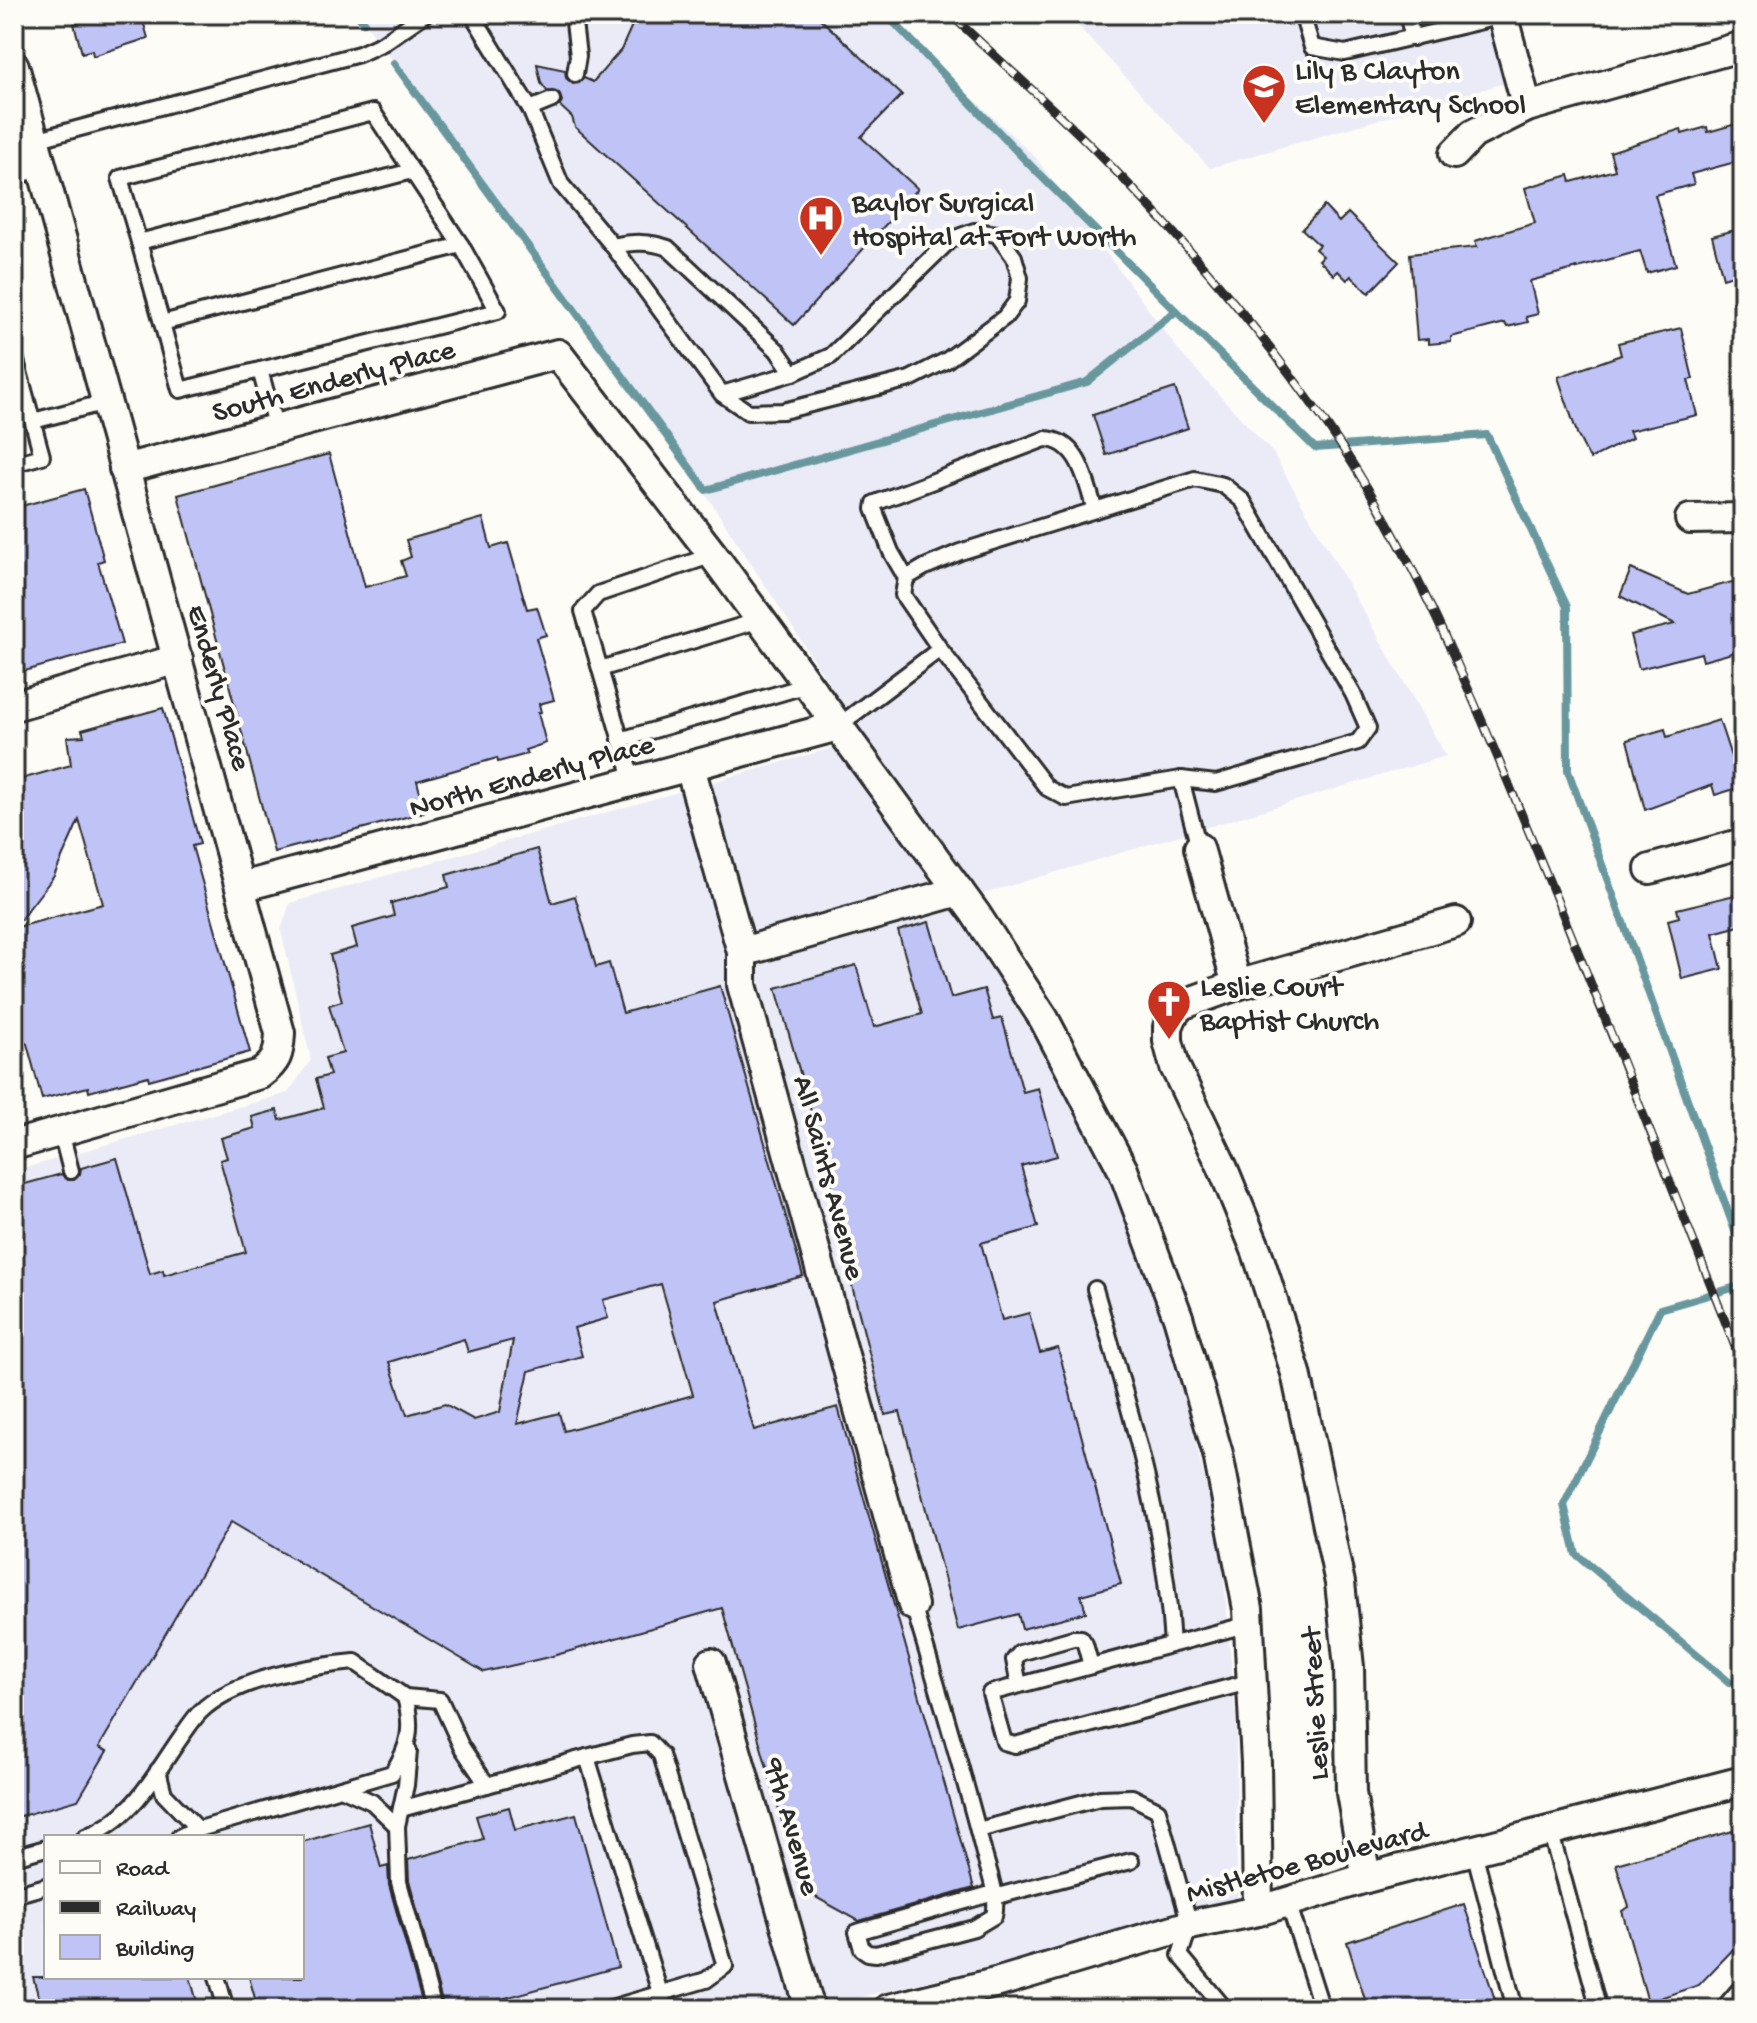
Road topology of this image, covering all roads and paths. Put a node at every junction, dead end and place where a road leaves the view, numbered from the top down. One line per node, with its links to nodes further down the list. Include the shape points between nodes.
1 (425, 14): 14 (lane, via 359,54)
2 (472, 14): 13 (lane)
3 (573, 14): 10 (lane)
4 (1302, 14): 7 (lane, via 1312,47 1345,53)
5 (1407, 14): 7 (lane)
6 (1502, 15): 7 (lane); 12 (street)
7 (1413, 38)
8 (1743, 46): 12 (street)
9 (14, 66): 14 (street, Enderly Place)
10 (575, 74)
11 (552, 100): 13 (lane)
12 (1527, 107): 15 (street, via 1473,134)
13 (530, 109): 21 (lane, via 561,184)
14 (35, 140): 16 (street, Enderly Place)
15 (1454, 154)
16 (41, 168): 18 (lane); 27 (street, Enderly Place)
17 (412, 171): 19 (lane); 19 (lane, via 373,112 165,166 120,178); 20 (lane)
18 (14, 177)
19 (139, 242): 22 (lane)
20 (461, 245): 22 (lane); 24 (lane, via 498,311)
21 (613, 246): 25 (lane, via 653,243 668,248 777,350); 26 (lane)
22 (162, 323): 24 (lane, via 180,390)
23 (14, 353): 28 (lane)
24 (260, 370): 29 (lane)
25 (793, 373): 26 (lane); 26 (lane, via 831,356 950,240 974,231 997,234 1014,257 1020,278 1017,301 1005,317 947,360 910,379 783,411 748,412)
26 (722, 394)
27 (106, 402): 28 (lane); 31 (street, Enderly Place)
28 (33, 421): 30 (lane, via 42,456)
29 (276, 429): 31 (street, South Enderly Place); 35 (street, South Enderly Place, via 558,354)
30 (14, 464)
31 (124, 469): 39 (street, Enderly Place)
32 (1095, 510): 36 (lane, via 960,552); 36 (lane, via 1081,466 1057,439 1045,439 875,503); 46 (lane, via 1195,479 1223,485 1243,501 1368,728 1358,742 1216,783)
33 (1743, 518): 34 (street)
34 (1690, 519)
35 (713, 555): 37 (street); 40 (lane, via 598,594 583,611)
36 (906, 578): 38 (lane, via 903,595)
37 (760, 620): 40 (lane); 41 (street)
38 (940, 649): 43 (lane); 46 (lane, via 1047,788 1066,798)
39 (178, 659): 42 (street); 51 (street, Enderly Place)
40 (600, 669): 44 (lane)
41 (808, 685): 43 (street); 44 (lane)
42 (14, 706)
43 (838, 726): 45 (street, North Enderly Place); 52 (street)
44 (620, 740): 47 (lane)
45 (690, 767): 47 (street, North Enderly Place); 54 (street, All Saints Avenue)
46 (1181, 779): 49 (lane)
47 (633, 782): 51 (street, North Enderly Place)
48 (1743, 843): 50 (street)
49 (1199, 848): 55 (street)
50 (1650, 869)
51 (241, 887): 56 (street, Enderly Place, via 280,1033 274,1064 260,1074)
52 (959, 891): 54 (street); 61 (street, via 1044,1019 1123,1170 1178,1317 1218,1454)
53 (1456, 922): 55 (street)
54 (742, 952): 60 (street, All Saints Avenue, via 742,985)
55 (1237, 985): 85 (street, Leslie Street, via 1181,1005 1168,1027 1168,1041 1257,1252 1296,1373 1340,1583 1349,1667 1351,1793)
56 (61, 1132): 57 (street, Enderly Place); 58 (lane)
57 (14, 1145)
58 (71, 1171)
59 (1095, 1289): 62 (lane, via 1145,1461 1161,1538)
60 (913, 1605): 77 (lane)
61 (1249, 1624): 62 (lane); 65 (street)
62 (1172, 1644): 64 (lane)
63 (711, 1663): 99 (street, 9th Avenue)
64 (1091, 1666): 66 (lane); 66 (lane, via 1085,1644 1073,1638 1020,1653 1014,1660)
65 (1252, 1681): 66 (lane, via 1015,1745 1004,1742 990,1693); 90 (street)
66 (1019, 1685)
67 (405, 1697): 68 (lane); 70 (lane, via 355,1662 314,1666 228,1691 199,1713); 72 (lane, via 440,1700)
68 (410, 1731): 73 (lane, via 404,1756 392,1773); 74 (lane)
69 (587, 1757): 72 (lane); 93 (lane); 93 (lane, via 650,1743 661,1755 721,1946 725,1966 706,1980)
70 (158, 1770): 76 (lane, via 164,1794); 79 (lane, via 120,1818)
71 (1743, 1781): 78 (street, Mistletoe Boulevard)
72 (487, 1785): 74 (lane)
73 (341, 1788): 75 (lane, via 372,1802); 76 (lane)
74 (401, 1809): 75 (lane)
75 (397, 1826): 96 (lane, via 399,1882 414,1962)
76 (198, 1829): 80 (lane)
77 (978, 1830): 88 (lane); 91 (lane, via 1100,1798 1132,1797 1158,1810)
78 (1550, 1830): 82 (street, Mistletoe Boulevard); 104 (lane)
79 (90, 1835)
80 (184, 1835)
81 (44, 1849): 83 (lane)
82 (1474, 1851): 85 (street, Mistletoe Boulevard); 103 (lane)
83 (14, 1857)
84 (1131, 1861): 88 (lane)
85 (1366, 1878): 89 (street, Mistletoe Boulevard)
86 (44, 1887): 87 (lane)
87 (14, 1895)
88 (994, 1895): 88 (lane, via 994,1916 974,1928 876,1954 858,1941 857,1932)
89 (1288, 1902): 90 (street, Mistletoe Boulevard); 102 (lane)
90 (1258, 1911): 91 (street, Mistletoe Boulevard)
91 (1190, 1925): 100 (street, Mistletoe Boulevard); 101 (lane, via 1180,1955)
92 (218, 1979): 95 (lane)
93 (660, 1994): 97 (lane); 98 (lane)
94 (1743, 1996): 105 (street)
95 (226, 2009)
96 (434, 2009)
97 (607, 2009)
98 (665, 2009)
99 (810, 2009)
100 (888, 2009)
101 (1225, 2009)
102 (1322, 2009)
103 (1515, 2009)
104 (1599, 2009)
105 (1732, 2009)

